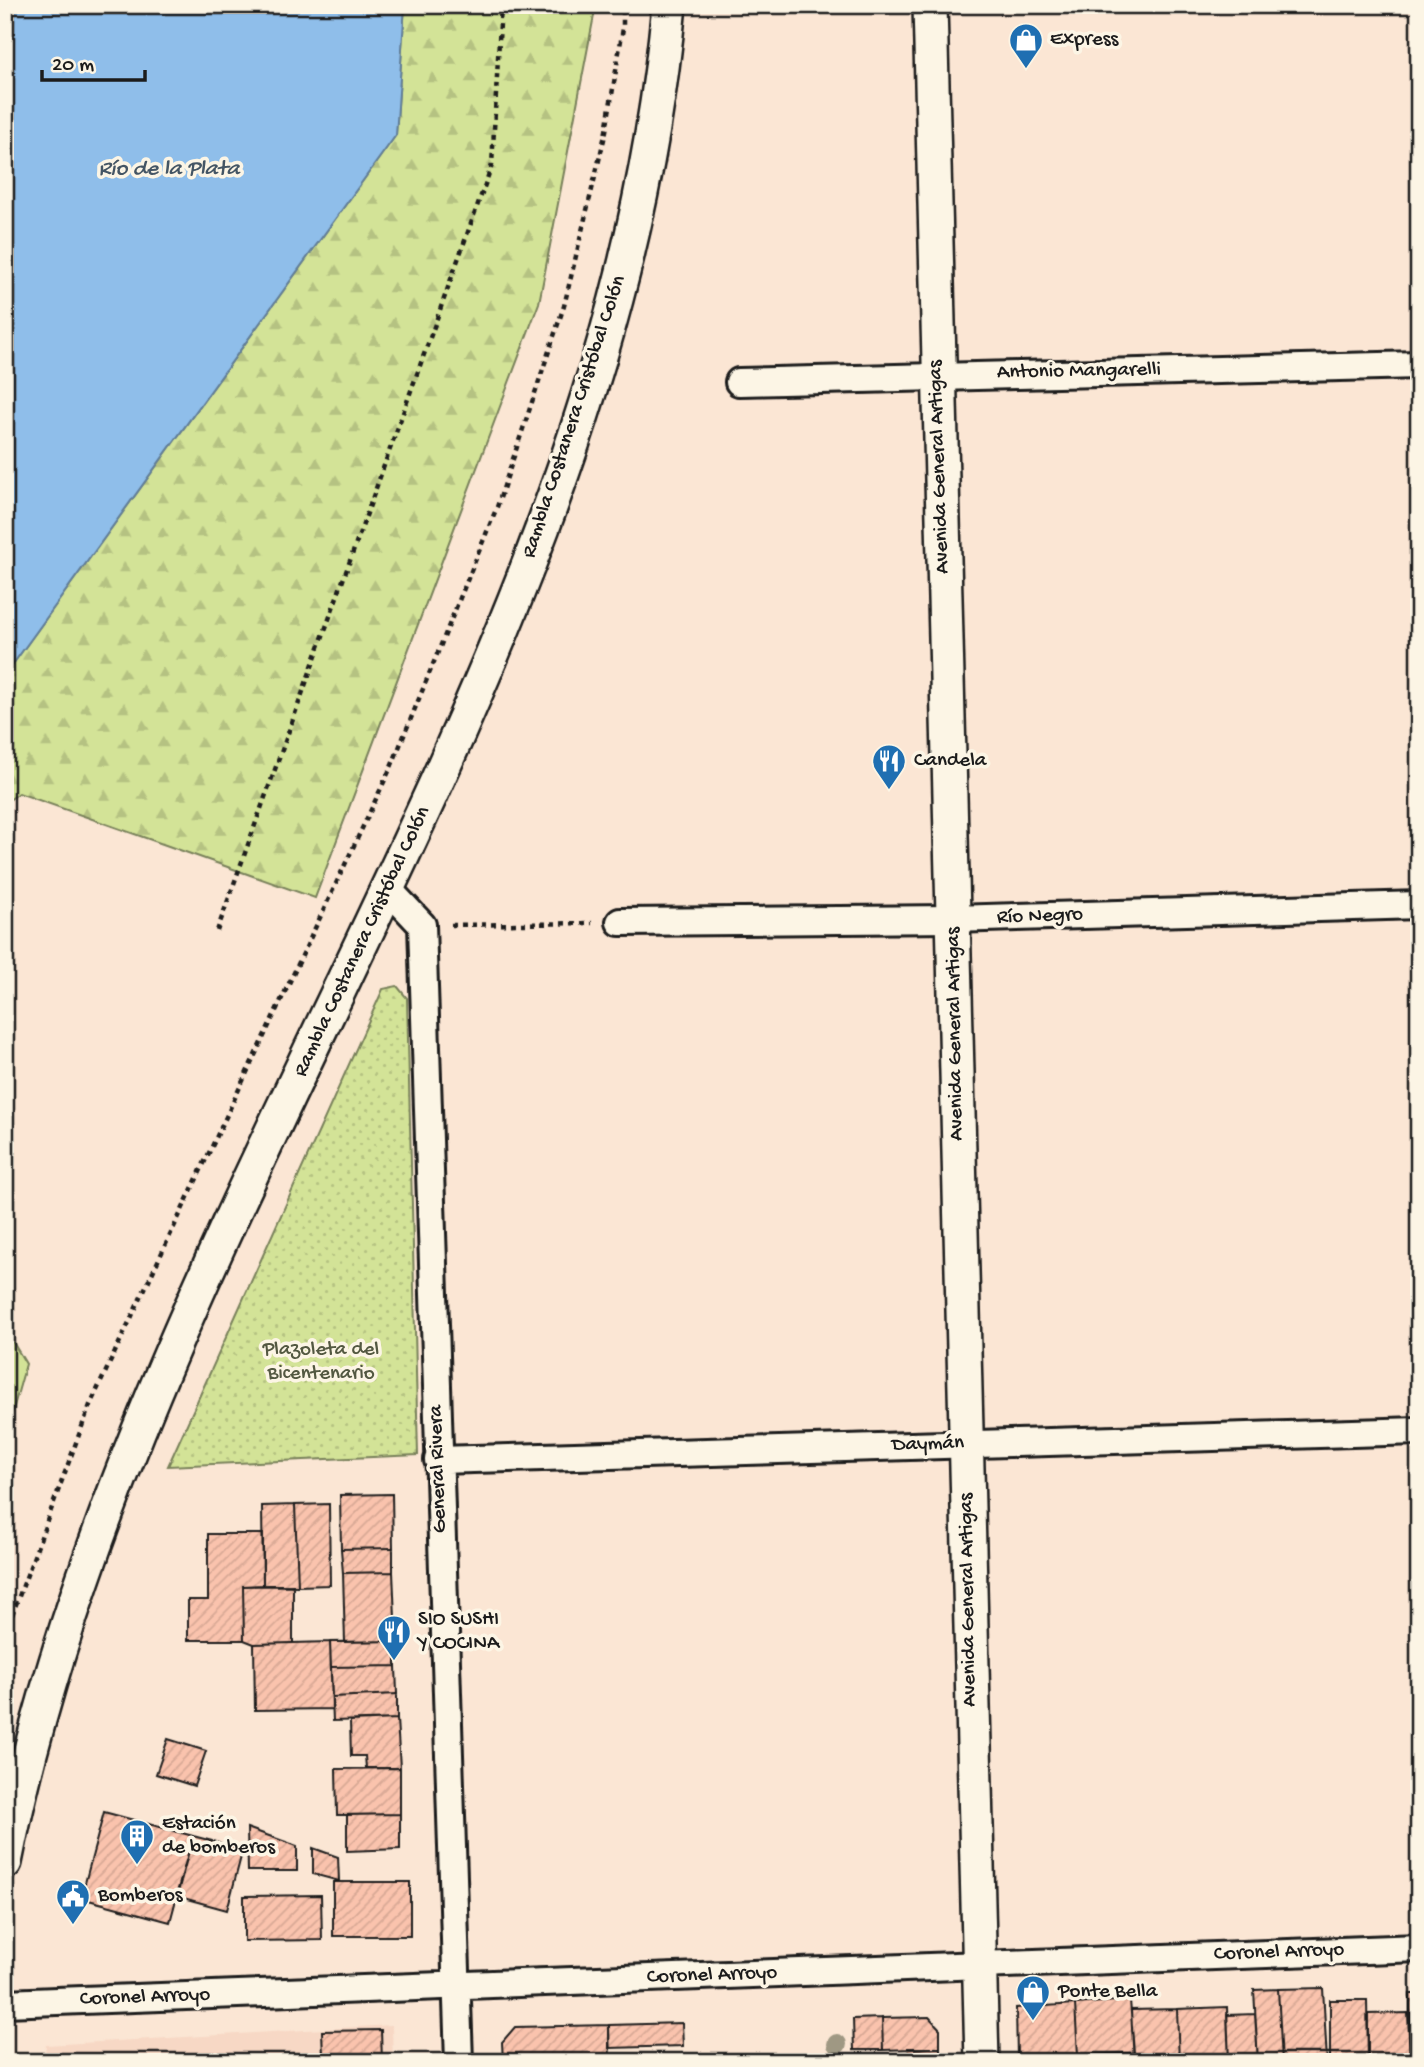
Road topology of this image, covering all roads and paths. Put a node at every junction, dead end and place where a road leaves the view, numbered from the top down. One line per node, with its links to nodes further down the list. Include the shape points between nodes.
1 (501, 5): 13 (path, via 492,165)
2 (623, 5): 17 (path, via 606,131 564,306 498,507 392,765 90,1405)
3 (669, 5): 8 (street, Rambla Costanera Cristóbal Colón, via 648,157 605,335 564,465 511,610)
4 (930, 5): 6 (street, Avenida General Artigas)
5 (1419, 365): 6 (street, Antonio Mangarelli)
6 (937, 376): 7 (street, Antonio Mangarelli); 10 (street, Avenida General Artigas)
7 (739, 382)
8 (388, 889): 12 (street); 18 (street, Rambla Costanera Cristóbal Colón, via 166,1366 111,1499 49,1678)
9 (1419, 905): 10 (street, Río Negro)
10 (953, 919): 11 (street, Río Negro); 15 (street, Avenida General Artigas)
11 (620, 922): 12 (path)
12 (422, 925): 16 (street, General Rivera)
13 (217, 931)
14 (1419, 1431): 15 (street, Daymán)
15 (966, 1444): 16 (street, Daymán); 20 (street, Avenida General Artigas)
16 (438, 1460): 21 (street, General Rivera)
17 (5, 1634)
18 (5, 1862)
19 (1419, 1948): 20 (street, Coronel Arroyo)
20 (978, 1965): 21 (street, Coronel Arroyo); 24 (street, Avenida General Artigas)
21 (458, 1986): 22 (street, Coronel Arroyo); 23 (street, General Rivera)
22 (5, 2003)
23 (459, 2062)
24 (982, 2062)

